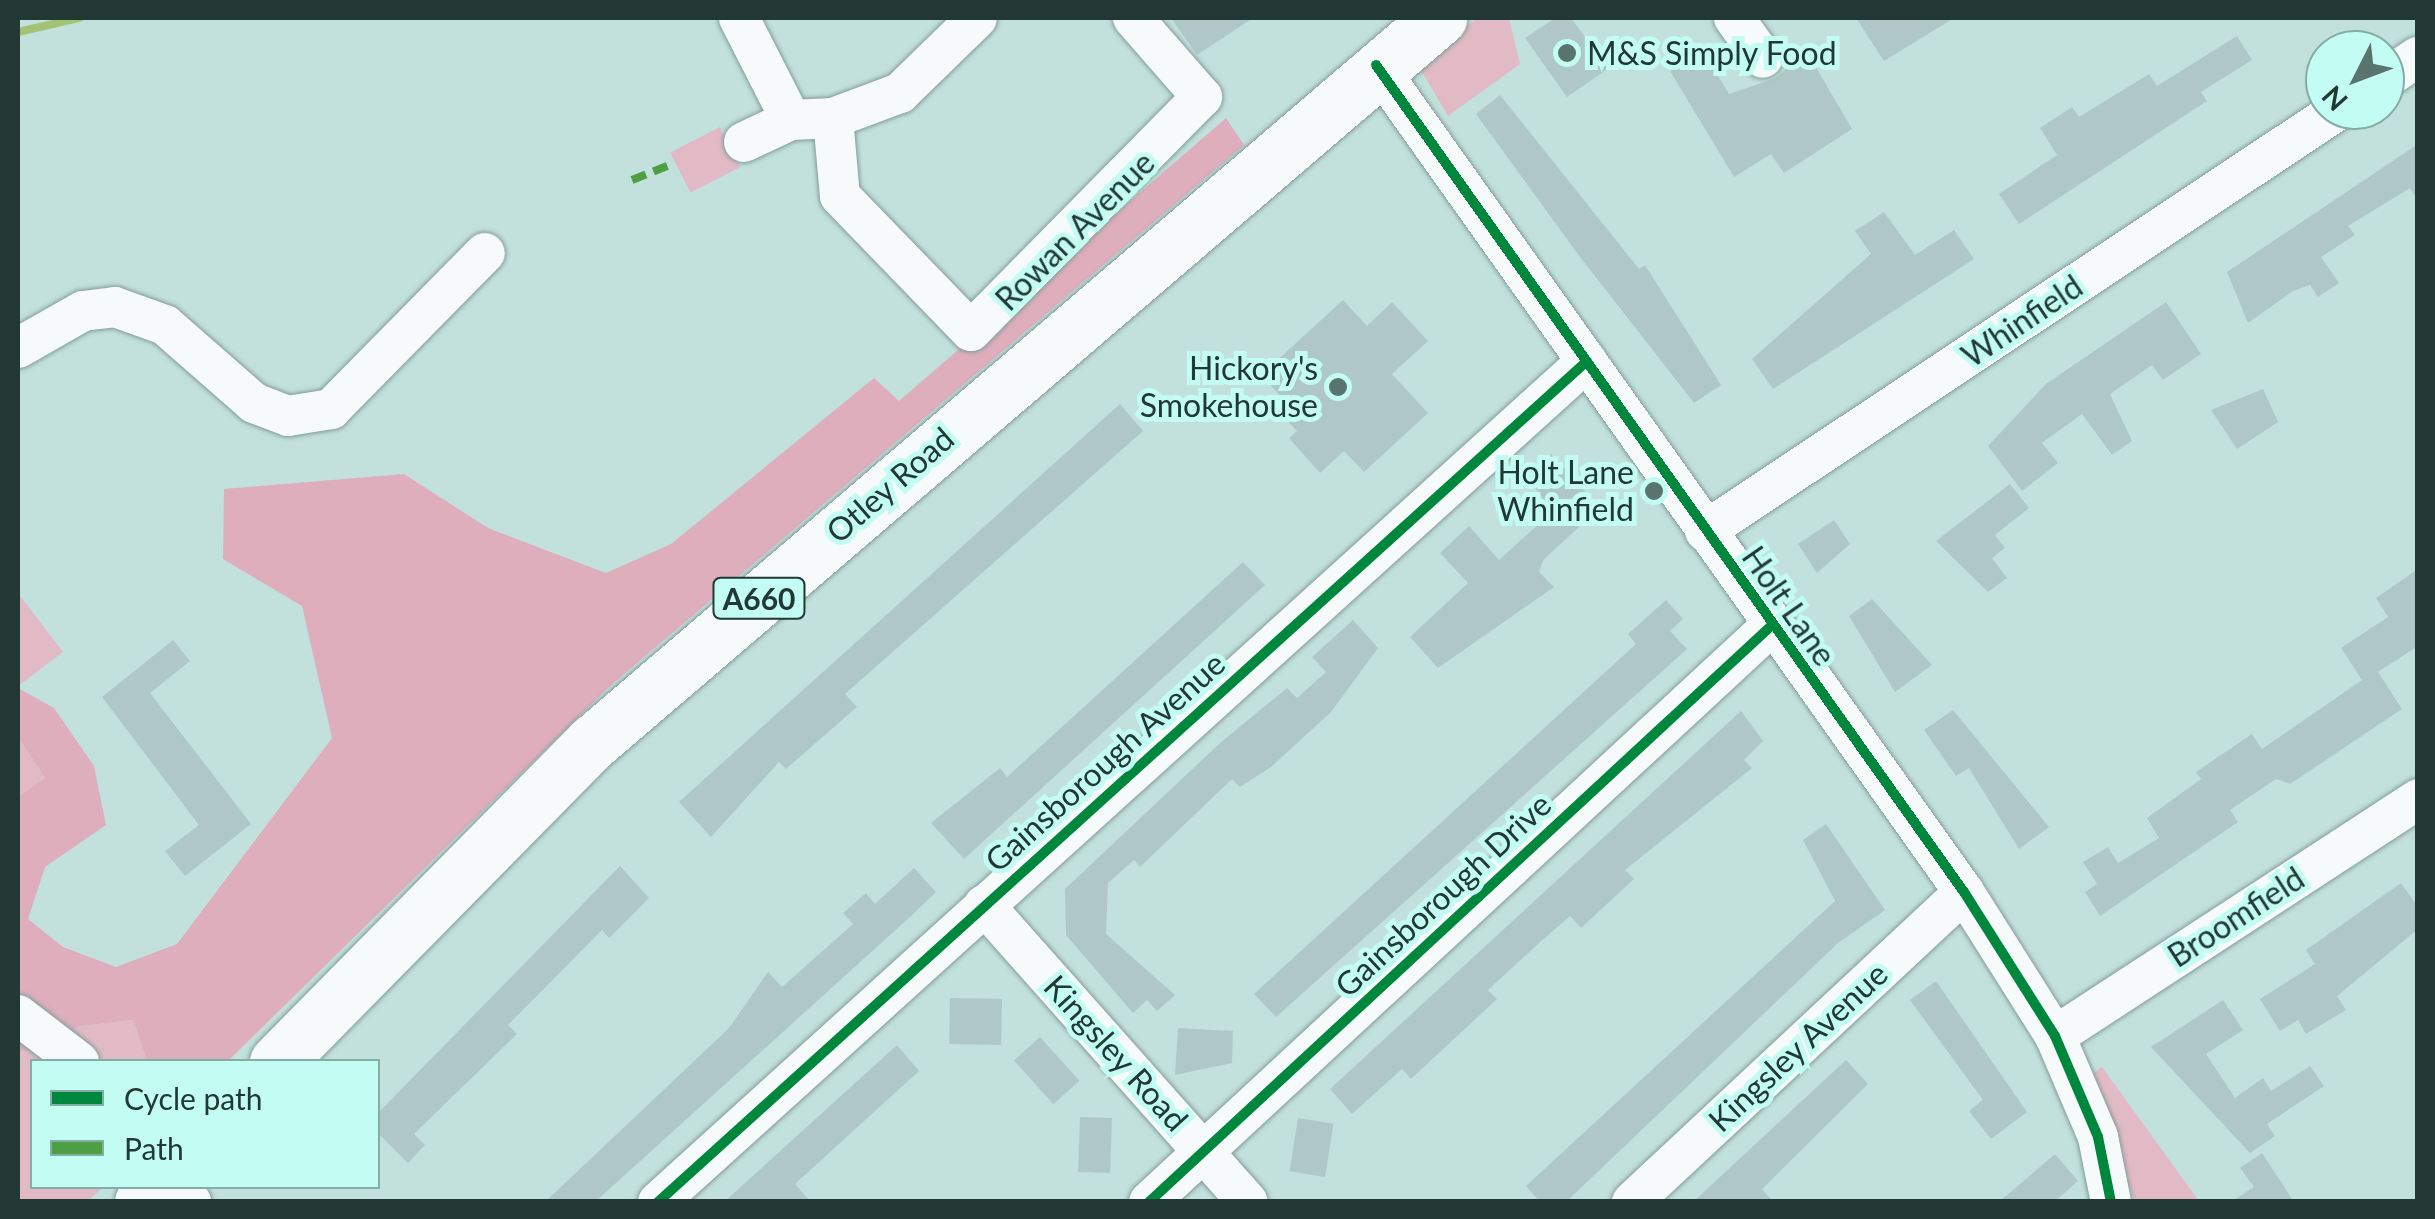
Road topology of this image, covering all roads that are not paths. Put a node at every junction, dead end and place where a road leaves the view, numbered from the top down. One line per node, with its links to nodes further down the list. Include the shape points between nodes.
1 (739, 18): 9 (street)
2 (978, 18): 8 (street, via 900,93)
3 (1133, 18): 8 (street, Rowan Avenue, via 1202,97 971,331 840,196)
4 (1439, 18): 7 (highway, Otley Road / A660)
5 (1734, 18): 6 (street)
6 (1763, 58)
7 (1376, 64): 14 (street, Holt Lane); 23 (highway, Otley Road / A660, via 593,742)
8 (834, 118): 9 (street)
9 (791, 120): 11 (street)
10 (2308, 130): 15 (street, Whinfield)
11 (744, 142)
12 (484, 253): 13 (street, via 331,409 288,416 254,403 165,326 115,307 83,310)
13 (18, 348)
14 (1587, 362): 15 (street, Holt Lane); 19 (street, Gainsborough Avenue)
15 (1706, 532): 16 (street, Holt Lane)
16 (1771, 626): 18 (street, Holt Lane); 24 (street, Gainsborough Drive)
17 (2418, 799): 21 (street, Broomfield)
18 (1964, 892): 21 (street, Holt Lane); 28 (street, Kingsley Avenue)
19 (984, 904): 24 (street, Kingsley Road); 25 (street, Gainsborough Avenue)
20 (18, 1015): 22 (street)
21 (2055, 1036): 29 (street, Holt Lane, via 2098,1137)
22 (75, 1059)
23 (280, 1059)
24 (1203, 1152): 26 (street, Gainsborough Drive); 27 (street, Kingsley Road)
25 (658, 1202)
26 (1149, 1202)
27 (1248, 1202)
28 (1632, 1202)
29 (2111, 1202)

